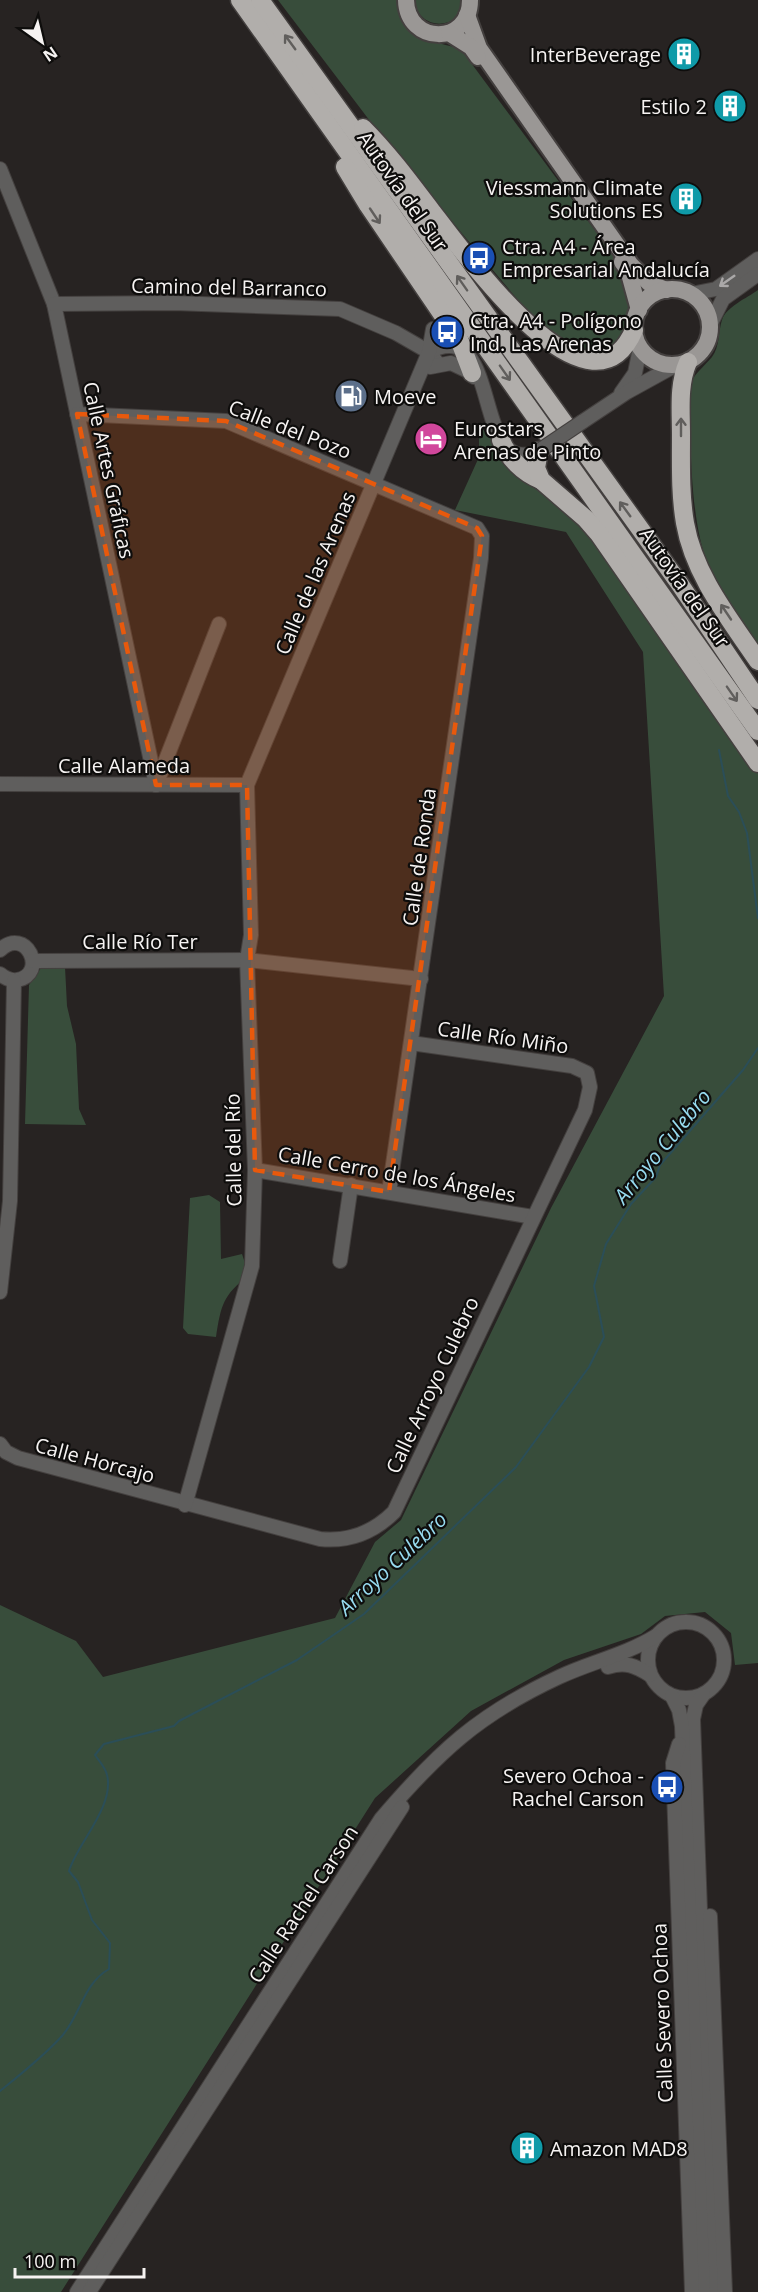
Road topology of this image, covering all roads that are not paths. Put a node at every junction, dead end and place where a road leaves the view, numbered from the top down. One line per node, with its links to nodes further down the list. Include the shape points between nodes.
1 (240, 0): 6 (highway, Autovía del Sur)
2 (260, 0): 6 (highway, Autovía del Sur, one-way to 2)
3 (405, 0): 5 (main road, via 408,16 419,28 435,34)
4 (469, 8): 5 (main road, via 458,28); 10 (main road, via 473,34 633,250 634,268 649,283)
5 (449, 33): 14 (main road, via 471,47 600,229 628,270)
6 (313, 88): 12 (highway, one-way to 12, via 322,130); 17 (highway, via 394,163 500,295 543,337 580,359 601,360 622,352); 32 (highway, Autovía del Sur, one-way to 32); 36 (highway, Autovía del Sur, one-way to 6, via 679,583)
7 (0, 171): 13 (street, Calle Artes Gráficas)
8 (758, 259): 11 (street, one-way to 11, via 716,289)
9 (758, 274): 15 (street, via 723,299)
10 (666, 290): 11 (main road); 14 (main road, via 650,297)
11 (691, 294): 15 (main road, via 707,311)
12 (428, 295): 16 (highway, via 434,309); 20 (highway)
13 (54, 304): 19 (street, Camino del Barranco, via 174,303 340,309); 27 (street, Calle Artes Gráficas)
14 (639, 310): 17 (main road)
15 (710, 325): 22 (main road, via 707,343)
16 (433, 329): 19 (street, Calle de las Arenas)
17 (634, 330): 18 (main road)
18 (640, 348): 22 (main road, via 656,362); 25 (street, via 635,373)
19 (429, 352): 20 (street, via 447,347); 21 (street); 24 (street, Calle de las Arenas)
20 (466, 354): 23 (highway); 26 (street, via 481,375)
21 (438, 364): 23 (street, via 451,363); 24 (street)
22 (682, 364): 25 (street); 35 (highway, one-way to 22, via 712,592 685,523 681,481)
23 (472, 373): 26 (street)
24 (418, 376): 31 (street, Calle de las Arenas)
25 (613, 401): 29 (street, bridge)
26 (488, 408): 28 (street)
27 (77, 414): 31 (street, Calle del Pozo, via 226,421); 43 (street, Calle Artes Gráficas)
28 (501, 440): 29 (street, via 521,454); 30 (highway, via 519,466)
29 (539, 451): 30 (highway, via 536,468)
30 (541, 480): 39 (highway, via 599,534)
31 (374, 483): 33 (street, Calle del Pozo); 44 (street, Calle de las Arenas)
32 (601, 508): 39 (highway, via 615,540 658,602); 40 (highway, Autovía del Sur, one-way to 40)
33 (477, 528): 49 (street, Calle de Ronda, via 482,536 481,558)
34 (219, 624): 43 (street)
35 (758, 661)
36 (742, 678): 37 (highway); 38 (highway, Autovía del Sur)
37 (758, 691)
38 (758, 700)
39 (715, 702): 41 (highway)
40 (758, 731)
41 (758, 763)
42 (0, 784): 43 (street, Calle Alameda)
43 (156, 785): 44 (street, Calle Alameda)
44 (247, 785): 46 (street, Calle del Río, via 251,934)
45 (0, 950): 47 (street, via 7,944 19,944 29,950)
46 (247, 960): 47 (street, Calle Río Ter); 49 (street, Calle Río Ter); 53 (street, Calle del Río)
47 (33, 961): 50 (street, via 30,972)
48 (0, 974): 50 (street)
49 (421, 979): 51 (street, Calle de Ronda)
50 (14, 981): 58 (street, via 10,1201)
51 (411, 1043): 52 (street, Calle Río Miño, via 572,1066); 55 (street, Calle de Ronda)
52 (587, 1073): 56 (street, Calle Arroyo Culebro, via 590,1087 585,1110)
53 (255, 1170): 54 (street, Calle Cerro de los Ángeles); 60 (street, Calle del Río, via 252,1266)
54 (351, 1185): 55 (street, Calle Cerro de los Ángeles); 57 (street)
55 (389, 1192): 56 (street, Calle Cerro de los Ángeles)
56 (533, 1217): 60 (street, Calle Arroyo Culebro, via 394,1512 381,1525 332,1540)
57 (340, 1261)
58 (0, 1292)
59 (0, 1444): 60 (street, Calle Horcajo, via 18,1458)
60 (185, 1505)
61 (656, 1636): 62 (street, via 647,1661); 63 (street, via 670,1624 682,1621 696,1622 718,1637 725,1665 717,1683); 66 (street, Calle Rachel Carson, via 519,1697 472,1726 405,1791 381,1819)
62 (650, 1675): 64 (street, via 660,1689); 67 (street, Calle Rachel Carson, via 636,1666 620,1663 569,1680 528,1700 480,1730 413,1794 388,1826)
63 (703, 1695): 64 (street, via 687,1699); 65 (street, Calle Severo Ochoa, via 696,1705)
64 (672, 1696): 65 (street, Calle Severo Ochoa)
65 (688, 1736): 68 (street, Calle Severo Ochoa, via 673,1763); 69 (street, Calle Severo Ochoa); 70 (street, Calle Severo Ochoa); 71 (street, Calle Severo Ochoa, via 703,1754)
66 (77, 2292)
67 (89, 2292)
68 (692, 2292)
69 (703, 2292)
70 (714, 2292)
71 (724, 2292)

